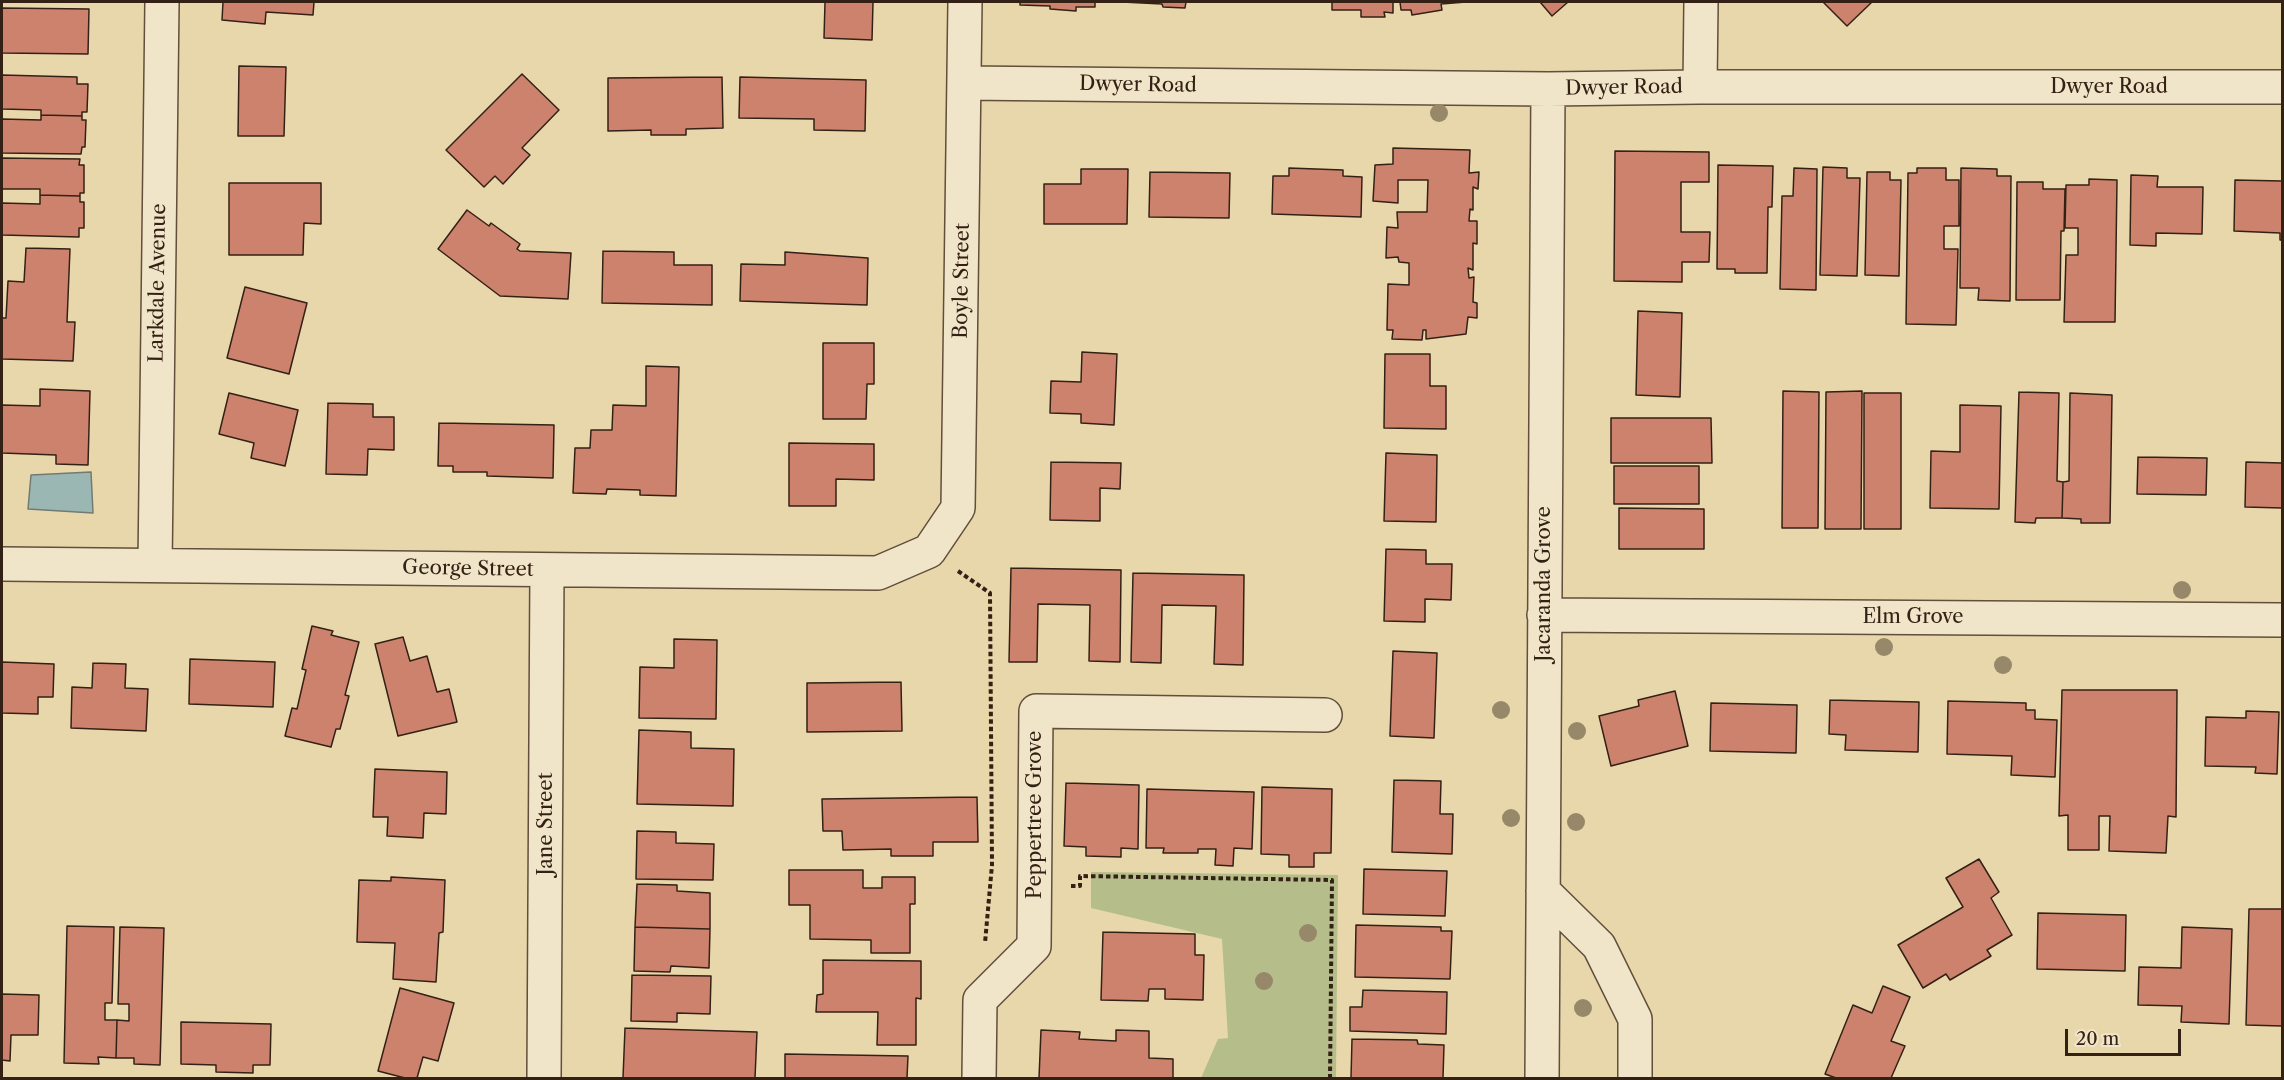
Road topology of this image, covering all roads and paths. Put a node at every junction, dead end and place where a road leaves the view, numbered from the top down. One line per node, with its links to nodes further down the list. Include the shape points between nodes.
1 (162, 2): 10 (street, Larkdale Avenue)
2 (965, 2): 4 (street, Boyle Street)
3 (1701, 2): 5 (street)
4 (964, 83): 7 (street, Dwyer Road); 8 (street, Boyle Street, via 958,508)
5 (1700, 87): 6 (street, Dwyer Road); 7 (street, Dwyer Road)
6 (2283, 87)
7 (1548, 89): 12 (street, Jacaranda Grove)
8 (929, 551): 11 (street, George Street, via 878,573); 17 (path, via 990,593 992,865)
9 (2, 564): 10 (street, George Street)
10 (155, 565): 11 (street, George Street)
11 (547, 570): 18 (street, Jane Street)
12 (1544, 615): 13 (street, Elm Grove); 16 (street, Jacaranda Grove)
13 (2283, 620)
14 (1325, 715): 15 (street, Peppertree Grove, via 1036,711)
15 (1034, 885): 19 (street, Peppertree Grove, via 1034,946 980,1000); 20 (path, via 1080,886 1080,876 1332,880)
16 (1543, 891): 21 (street, Jacaranda Grove); 22 (street, via 1599,946 1635,1019)
17 (985, 944)
18 (544, 1078)
19 (979, 1078)
20 (1330, 1078)
21 (1542, 1078)
22 (1635, 1078)

